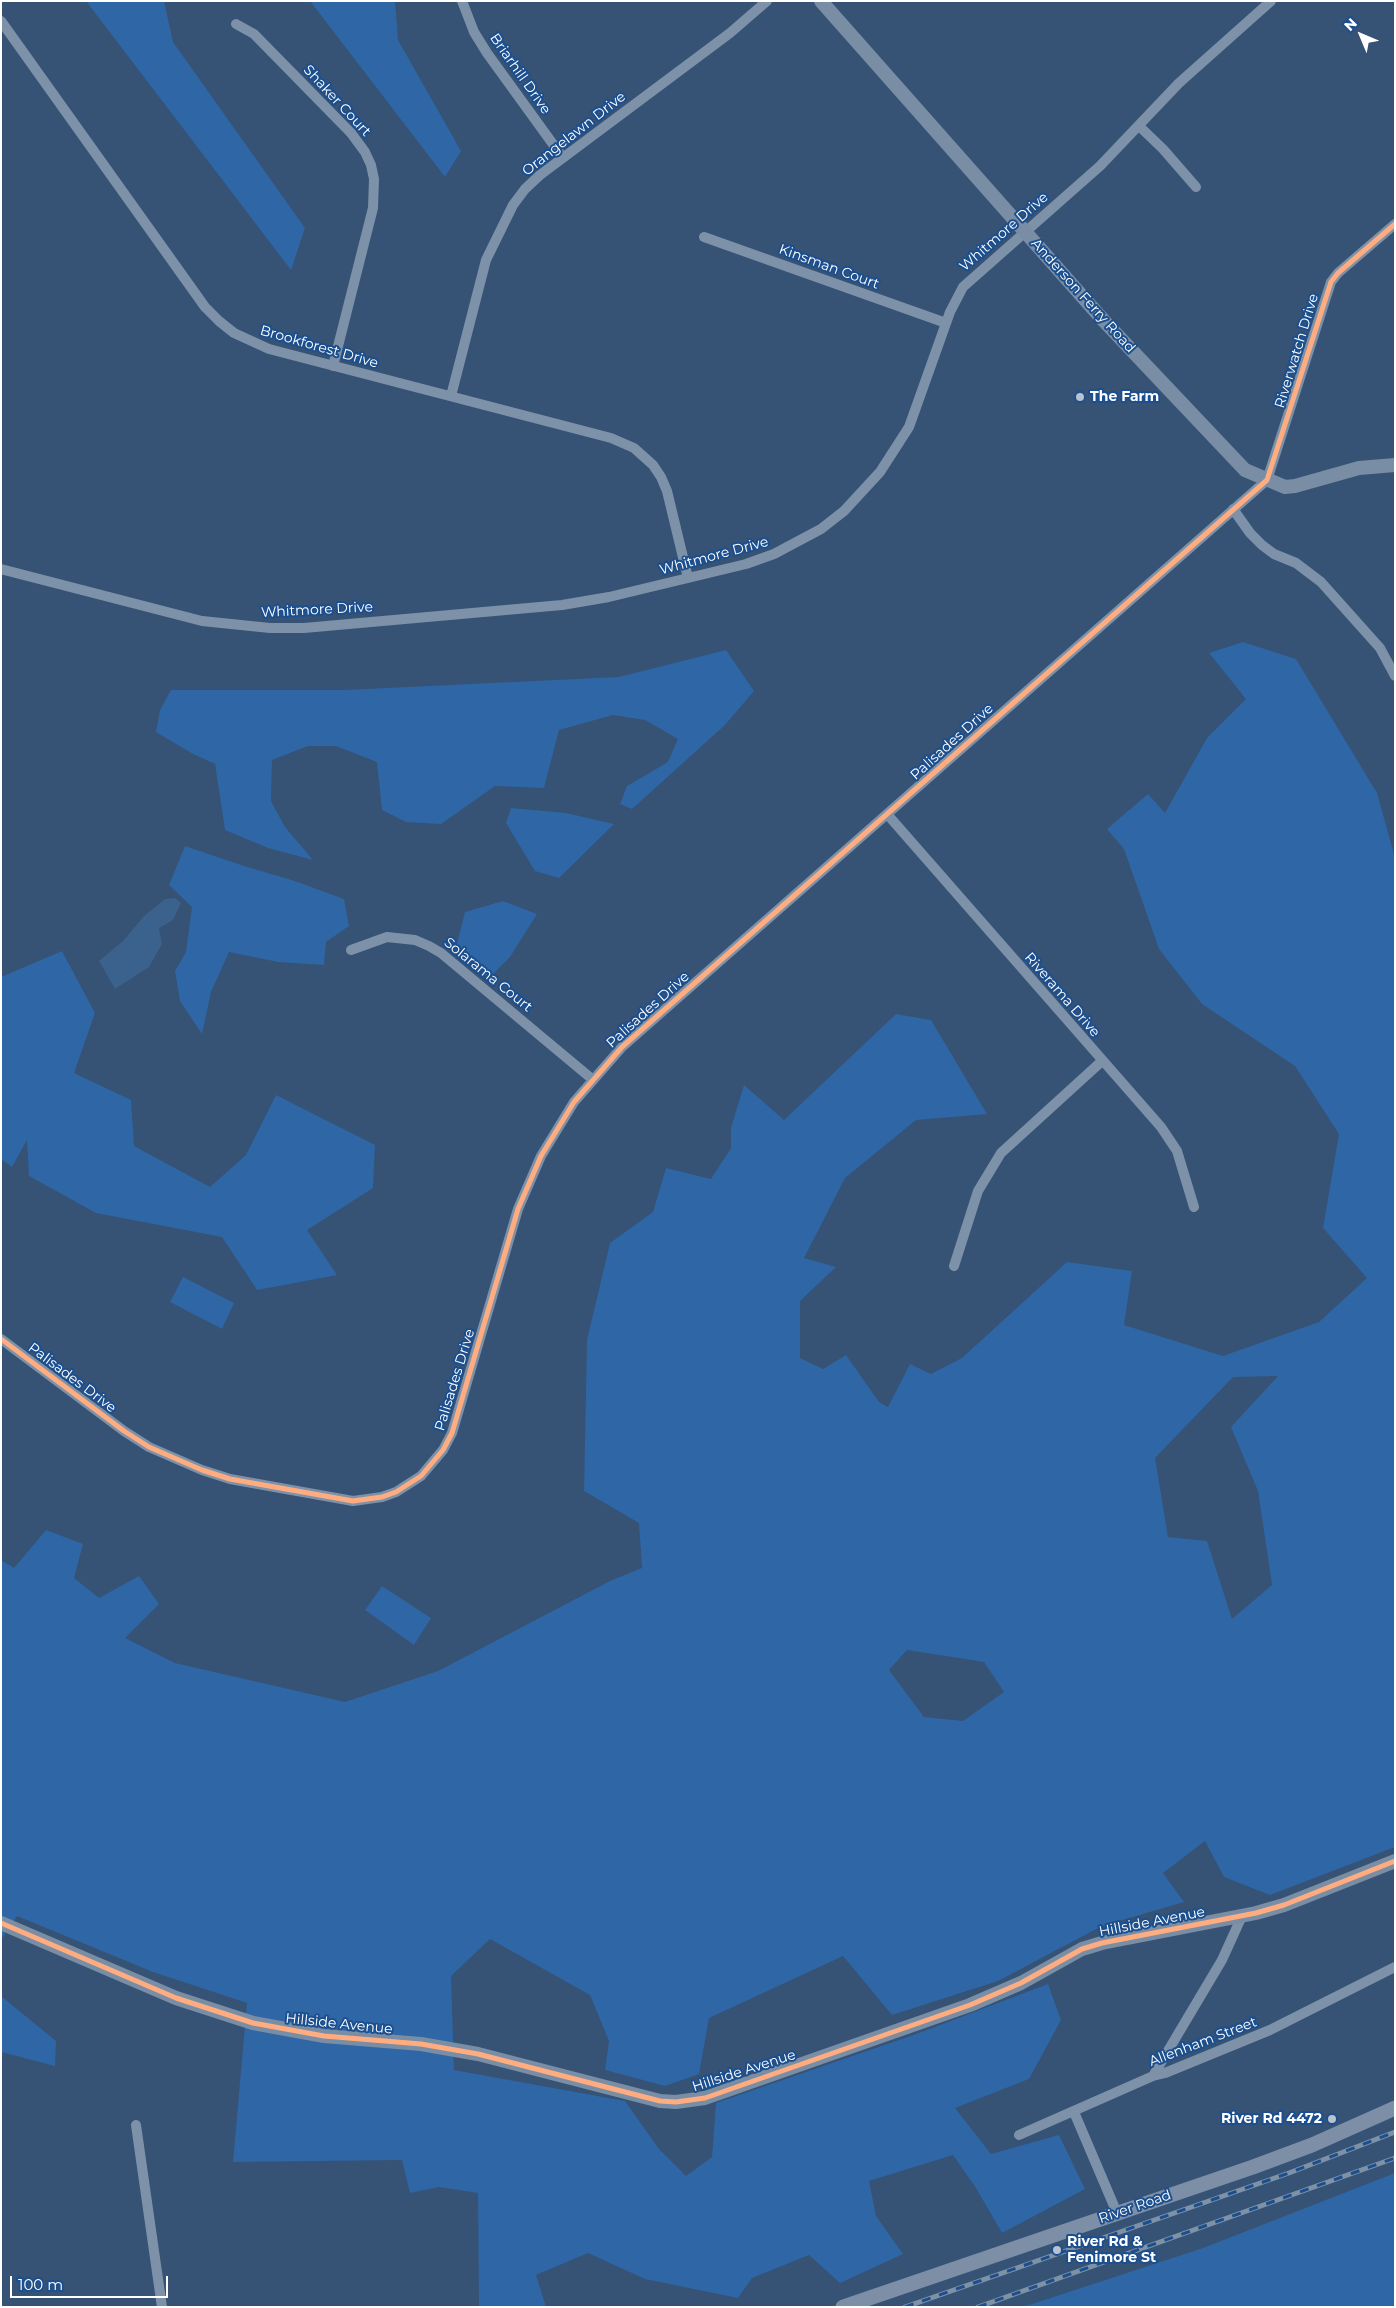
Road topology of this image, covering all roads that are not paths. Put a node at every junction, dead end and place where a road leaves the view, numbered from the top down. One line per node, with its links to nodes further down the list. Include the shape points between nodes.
1 (462, 1): 8 (street, Briarhill Drive, via 474,32 487,53)
2 (768, 1): 8 (street, Orangelawn Drive)
3 (820, 1): 11 (street, Anderson Ferry Road)
4 (1271, 1): 7 (street, Whitmore Drive, via 1179,83)
5 (1, 21): 14 (street, Brookforest Drive, via 205,307 219,321 251,342)
6 (236, 24): 14 (street, Shaker Court, via 254,34 351,133 371,165 375,194 373,208)
7 (1139, 126): 9 (street); 11 (street, Whitmore Drive)
8 (563, 158): 15 (street, Orangelawn Drive, via 525,189 490,249)
9 (1196, 187)
10 (1395, 224): 17 (street, Riverwatch Drive, via 1331,282)
11 (1026, 232): 13 (street, Whitmore Drive, via 963,287); 17 (street, Anderson Ferry Road, via 1104,322 1245,470)
12 (704, 237): 13 (street, Kinsman Court)
13 (946, 323): 20 (street, Whitmore Drive, via 909,427 865,491 844,511 800,542 746,564)
14 (333, 366): 15 (street, Brookforest Drive)
15 (451, 396): 20 (street, Brookforest Drive, via 611,438 642,454 653,465 667,491)
16 (1395, 465): 17 (street, Anderson Ferry Road, via 1359,468 1295,486 1285,487)
17 (1267, 480): 18 (street, Palisades Drive)
18 (1232, 509): 21 (street, via 1262,545 1296,563 1321,582 1380,648); 22 (street, Palisades Drive)
19 (1, 569): 20 (street, Whitmore Drive, via 186,617 270,628 304,628 562,605)
20 (688, 578)
21 (1395, 676)
22 (887, 814): 24 (street, Riverama Drive); 25 (street, Palisades Drive, via 622,1047)
23 (351, 950): 25 (street, Solarama Court, via 387,937 415,940 429,946)
24 (1102, 1061): 26 (street, Riverama Drive, via 1170,1139 1182,1165); 27 (street, via 1001,1153 978,1191)
25 (592, 1079): 28 (street, Palisades Drive, via 555,1130 529,1182 512,1228 452,1433 427,1471 396,1492 368,1500 334,1499 230,1479 202,1470 149,1447 124,1431)
26 (1194, 1207)
27 (954, 1266)
28 (1, 1339)
29 (1395, 1860): 30 (street, Hillside Avenue, via 1284,1904)
30 (1242, 1916): 31 (street, Hillside Avenue, via 1102,1943 970,2005 705,2098 676,2102 660,2101 478,2054 421,2044 324,2036 253,2023 176,1998); 33 (street, via 1222,1960)
31 (1, 1923)
32 (1395, 1967): 33 (street, Allenham Street, via 1294,2020 1165,2074)
33 (1153, 2076): 35 (street, Allenham Street)
34 (1395, 2108): 38 (main road, River Road, via 1312,2145)
35 (1074, 2112): 37 (street, Allenham Street); 38 (street)
36 (136, 2125): 39 (street)
37 (1019, 2135)
38 (1117, 2213): 40 (main road, River Road)
39 (162, 2307)
40 (843, 2307)

